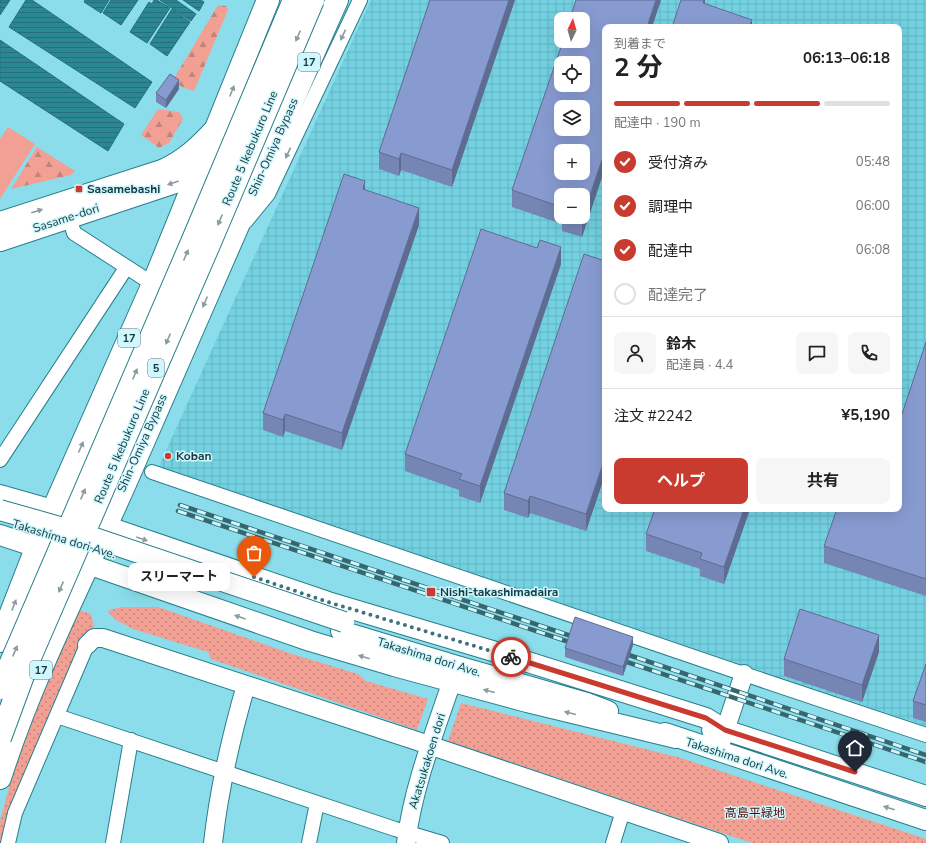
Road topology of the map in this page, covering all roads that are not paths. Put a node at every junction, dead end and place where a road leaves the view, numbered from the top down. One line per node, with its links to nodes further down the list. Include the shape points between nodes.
1 (268, 0): 7 (main road, 17, one-way to 1)
2 (294, 0): 31 (main road, Route 5 Ikebukuro Line / 5, one-way to 2, bridge)
3 (313, 0): 35 (main road, Route 5 Ikebukuro Line / 5, one-way to 35, bridge, via 31,655)
4 (337, 0): 6 (main road, Shin-Omiya Bypass / 17)
5 (360, 0): 11 (street, one-way to 11, via 268,194)
6 (282, 125): 8 (main road, Sasame-dori, via 259,147 236,161); 11 (main road, Shin-Omiya Bypass / 17)
7 (218, 127): 8 (main road, 17); 10 (main road, Sasame-dori, one-way to 7, via 166,168 197,149)
8 (198, 174): 9 (main road, Sasame-dori, one-way to 9); 14 (main road, 17)
9 (69, 218): 12 (main road, Sasame-dori); 13 (street, via 74,233)
10 (0, 223)
11 (234, 236): 21 (main road, Shin-Omiya Bypass / 17, one-way to 21)
12 (0, 240)
13 (126, 268): 14 (street); 15 (street)
14 (153, 284): 19 (main road, 17, one-way to 14)
15 (0, 460)
16 (152, 472): 28 (street)
17 (0, 495): 19 (main road)
18 (0, 510): 25 (main road, Takashima dori Ave., bridge, via 74,531)
19 (53, 510): 21 (main road); 23 (main road, 17)
20 (0, 519): 25 (main road, Takashima dori Ave., bridge)
21 (105, 526): 24 (main road, Shin-Omiya Bypass / 17); 33 (main road, one-way to 33, via 328,602 706,718)
22 (0, 535): 23 (main road)
23 (37, 546): 24 (main road); 26 (main road, 17, one-way to 23)
24 (88, 564): 29 (main road, one-way to 24, via 310,641); 41 (main road, Shin-Omiya Bypass / 17, via 36,681)
25 (343, 626): 33 (main road, Takashima dori Ave., via 468,658 702,730); 36 (main road, Takashima dori Ave., via 457,666 587,703)
26 (0, 641)
27 (87, 645): 30 (street, via 94,638 103,638); 32 (street)
28 (744, 674): 33 (street); 34 (street)
29 (452, 681): 36 (main road, one-way to 29); 38 (street, Akatsukakoen dori)
30 (246, 685): 38 (street); 40 (street)
31 (0, 688)
32 (57, 716): 37 (street); 47 (street, via 15,813)
33 (725, 730): 39 (street); 42 (main road, Takashima dori Ave.)
34 (926, 735)
35 (0, 738)
36 (676, 738): 39 (main road, Takashima dori Ave.)
37 (131, 740): 40 (street); 48 (street)
38 (430, 745): 44 (street); 46 (street, Akatsukakoen dori)
39 (718, 751): 45 (main road, Takashima dori Ave., one-way to 39)
40 (224, 772): 43 (street); 49 (street)
41 (0, 778)
42 (926, 796)
43 (317, 803): 46 (street); 50 (street)
44 (623, 811): 52 (street); 53 (street)
45 (926, 820)
46 (406, 838): 51 (street)
47 (8, 843)
48 (113, 843)
49 (214, 843)
50 (309, 843)
51 (442, 843)
52 (613, 843)
53 (719, 843)

